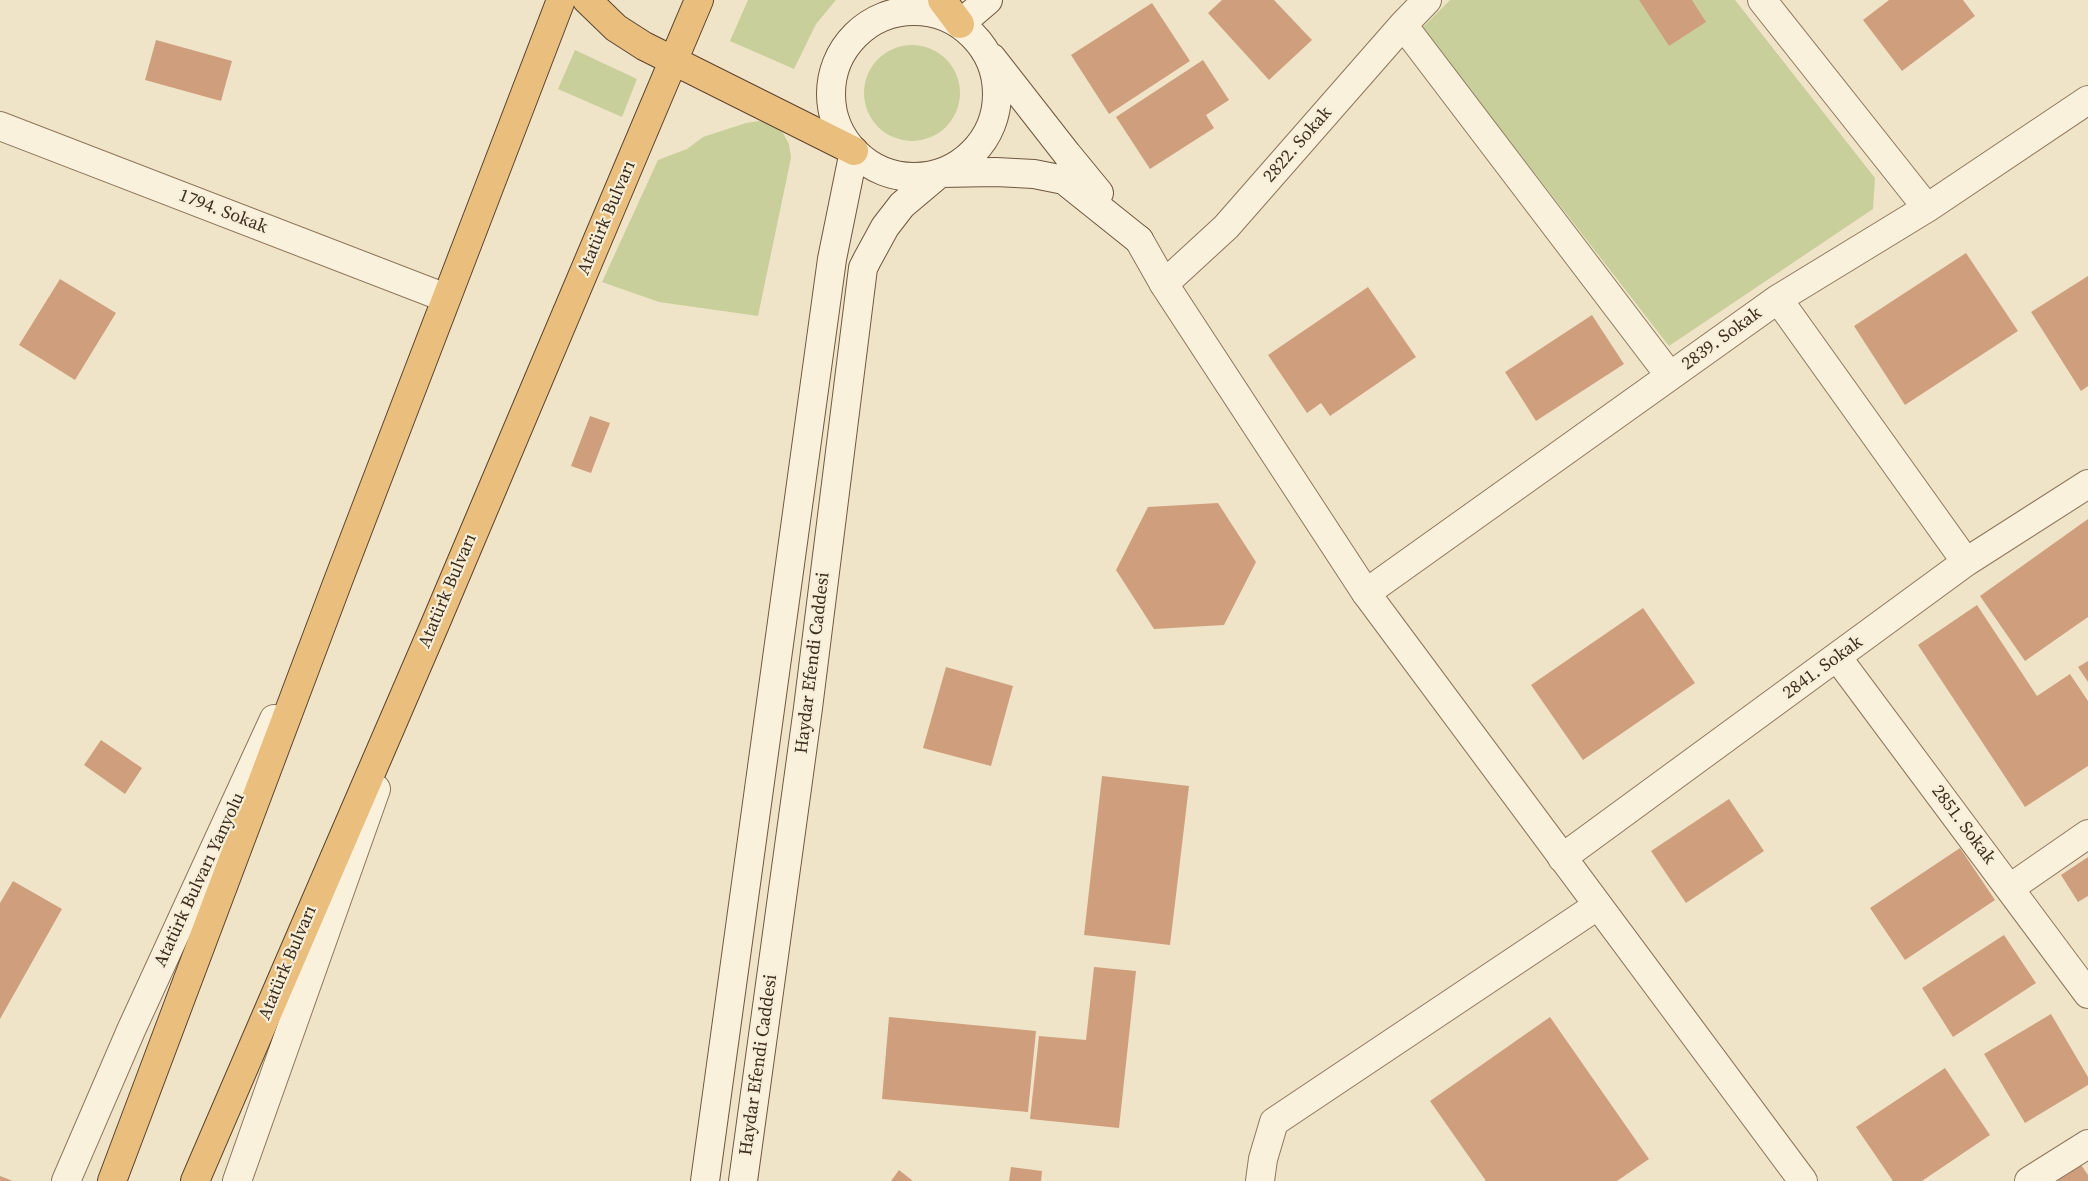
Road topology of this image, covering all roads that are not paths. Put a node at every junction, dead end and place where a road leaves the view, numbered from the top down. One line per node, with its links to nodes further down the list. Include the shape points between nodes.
1 (561, 0): 19 (highway)
2 (587, 0): 11 (highway, via 616,28)
3 (699, 0): 11 (highway, Atatürk Bulvarı)
4 (942, 0): 8 (highway)
5 (988, 0): 8 (street)
6 (1428, 0): 9 (street, 2822. Sokak)
7 (1762, 0): 16 (street)
8 (960, 24): 10 (street); 14 (street, via 932,12 902,12 874,21 850,40 836,67 831,97 837,126)
9 (1403, 25): 18 (street, 2822. Sokak, via 1226,227); 21 (street)
10 (981, 43): 15 (street, via 995,72 997,103 988,133 968,158); 17 (street)
11 (674, 60): 14 (highway); 26 (highway, Atatürk Bulvarı)
12 (2088, 100): 16 (street, 2839. Sokak)
13 (0, 126): 19 (street, 1794. Sokak)
14 (854, 151): 15 (street, via 872,166 894,175 917,177); 38 (street, Haydar Efendi Caddesi, via 832,259)
15 (940, 173): 17 (street, via 1034,174 1064,180); 39 (street, Haydar Efendi Caddesi, via 896,212 875,243 864,268)
16 (1927, 208): 20 (street, 2839. Sokak)
17 (1139, 240): 18 (street)
18 (1164, 284): 25 (street)
19 (446, 298): 24 (highway)
20 (1778, 299): 21 (street, 2839. Sokak); 23 (street)
21 (1670, 376): 25 (street, 2839. Sokak)
22 (2088, 484): 23 (street, 2841. Sokak)
23 (1966, 562): 27 (street, 2841. Sokak)
24 (338, 582): 34 (street, Atatürk Bulvarı Yanyolu, via 132,1028); 35 (highway)
25 (1366, 593): 29 (street)
26 (436, 622): 36 (highway, Atatürk Bulvarı); 37 (street)
27 (1837, 657): 29 (street, 2841. Sokak); 30 (street, 2851. Sokak)
28 (2088, 834): 30 (street)
29 (1562, 858): 31 (street)
30 (2010, 888): 32 (street, 2851. Sokak)
31 (1597, 906): 40 (street, via 1274,1122); 41 (street)
32 (2088, 994)
33 (2088, 1144): 42 (street)
34 (66, 1181)
35 (112, 1181)
36 (194, 1181)
37 (237, 1181)
38 (705, 1181)
39 (743, 1181)
40 (1260, 1181)
41 (1803, 1181)
42 (2029, 1181)

